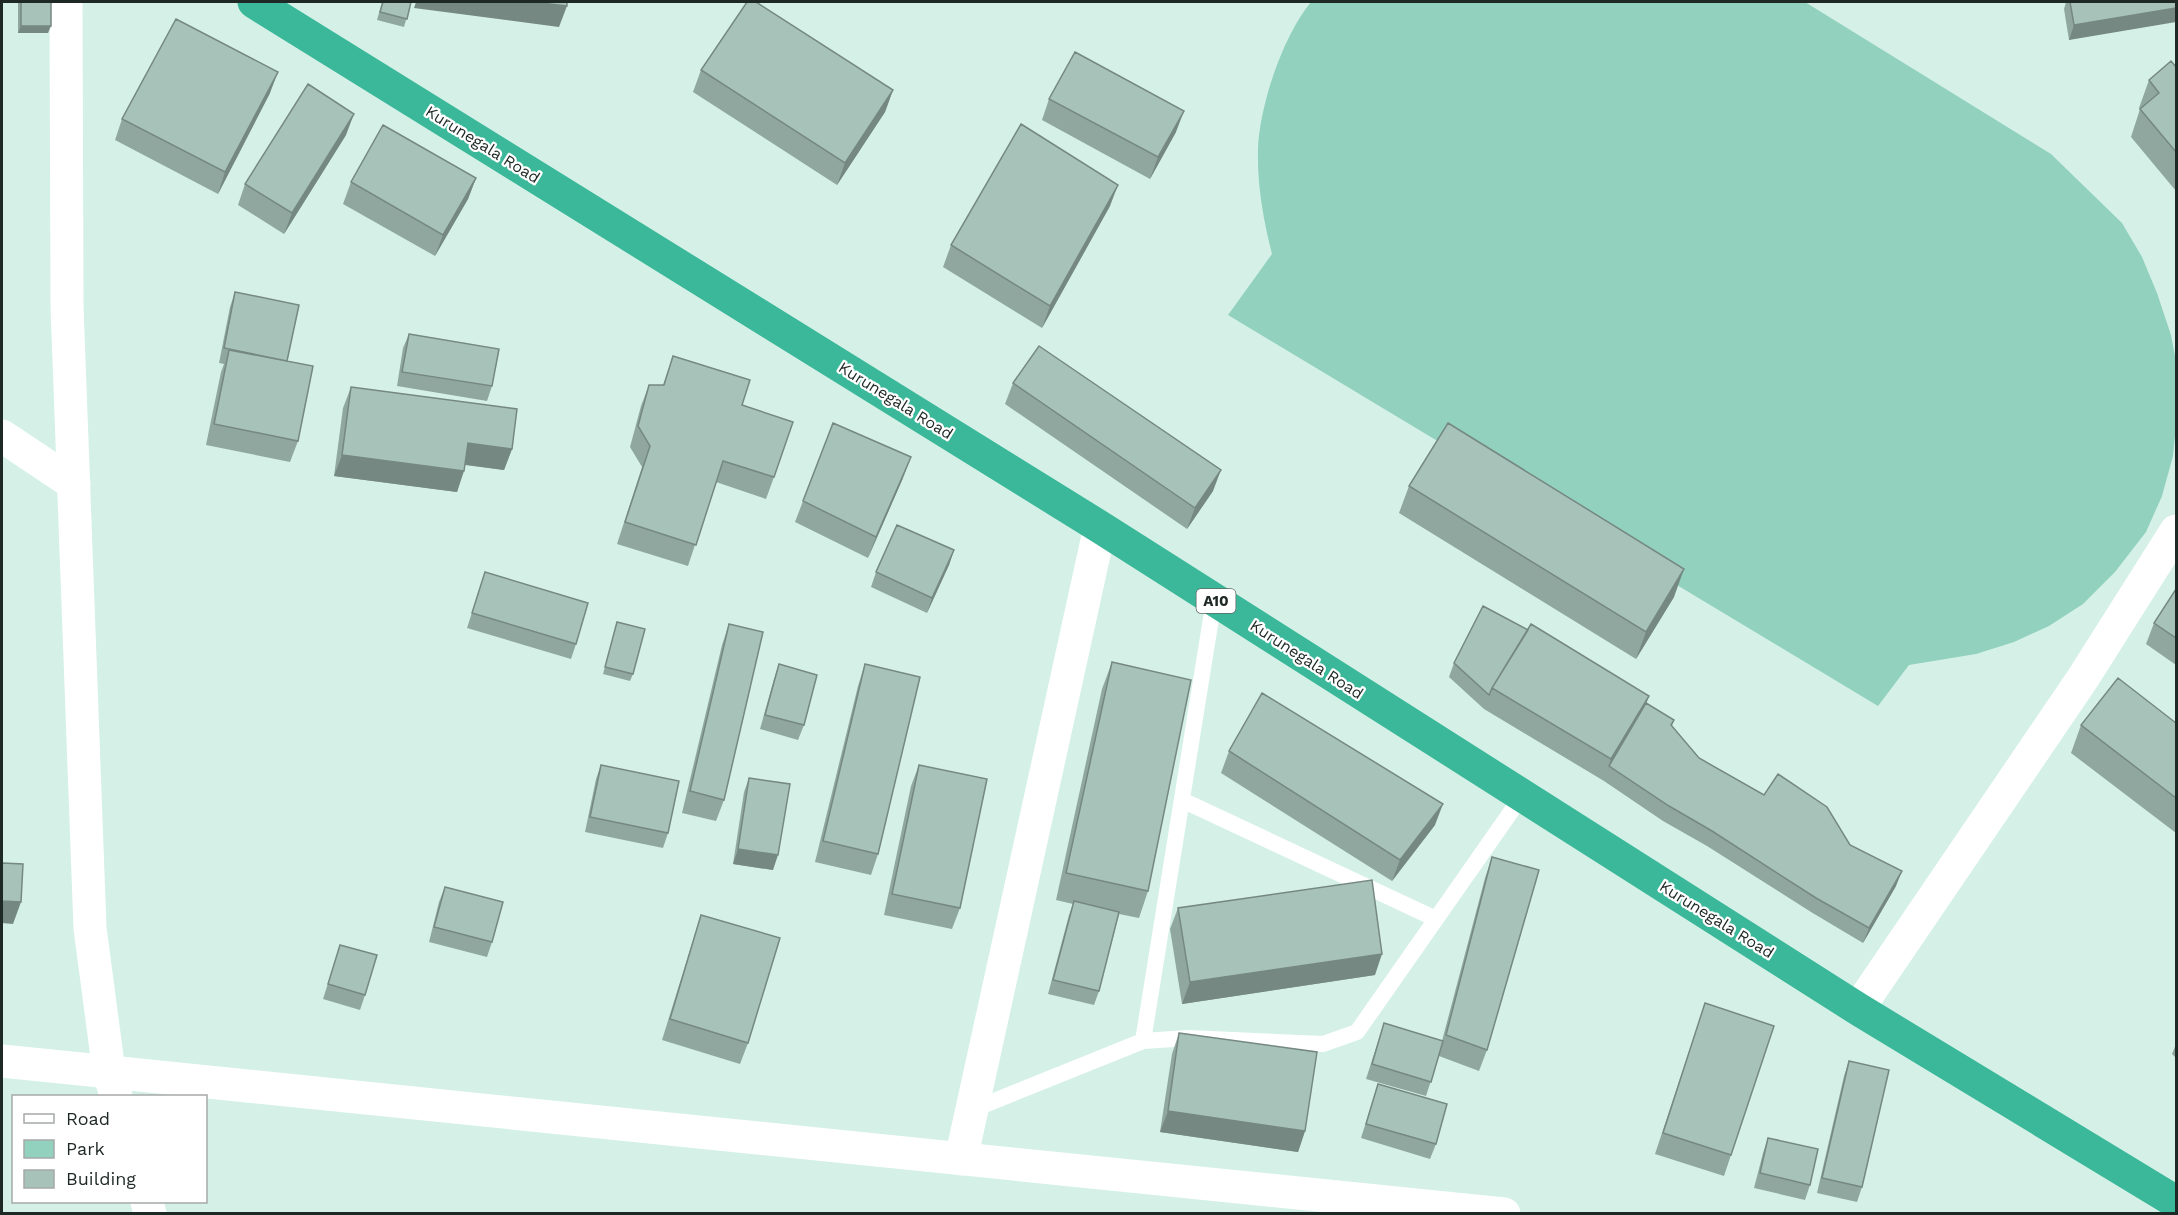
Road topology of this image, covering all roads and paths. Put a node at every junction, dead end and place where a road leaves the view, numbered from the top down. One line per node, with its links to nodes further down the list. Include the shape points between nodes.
1 (66, 2): 4 (street, via 67,306)
2 (254, 2): 5 (highway, Kurunegala Road / A10)
3 (2, 436): 4 (street)
4 (74, 484): 14 (street, via 90,928)
5 (1100, 526): 7 (highway, Kurunegala Road / A10); 15 (street)
6 (2176, 531): 11 (street, via 2083,678)
7 (1214, 600): 8 (highway, Kurunegala Road / A10); 9 (lane)
8 (1522, 796): 10 (lane); 11 (highway, Kurunegala Road / A10)
9 (1182, 800): 10 (lane); 12 (lane)
10 (1436, 919): 12 (lane, via 1357,1032 1323,1044 1188,1038)
11 (1858, 1009): 17 (highway, Kurunegala Road / A10)
12 (1143, 1041): 15 (lane)
13 (2, 1061): 14 (street)
14 (113, 1084): 16 (street)
15 (972, 1110): 16 (street)
16 (961, 1159): 18 (street)
17 (2176, 1202)
18 (1504, 1214)

